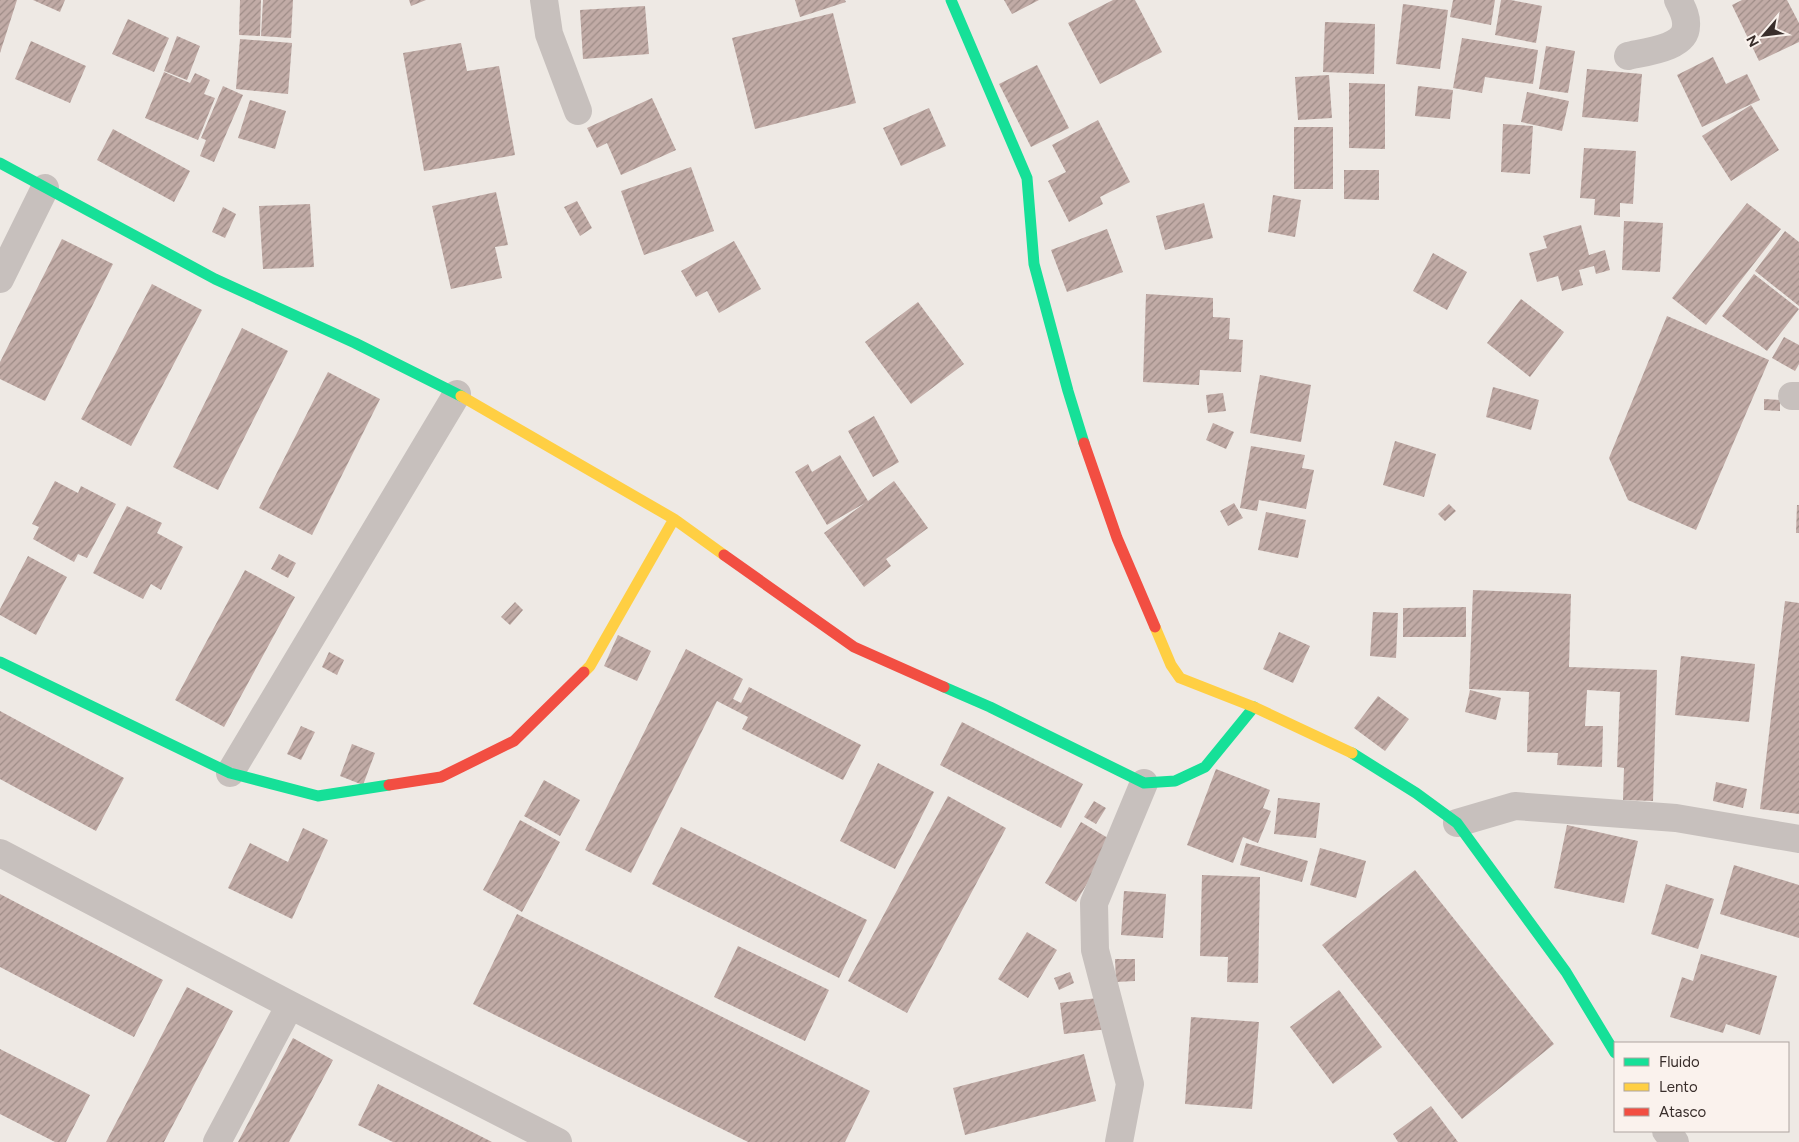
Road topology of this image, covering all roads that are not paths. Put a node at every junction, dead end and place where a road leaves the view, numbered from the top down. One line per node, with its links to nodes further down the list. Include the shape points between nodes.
1 (544, 0): 5 (street, via 549,34)
2 (951, 0): 12 (street, via 1027,178 1034,264 1068,391 1098,488 1121,547 1180,678)
3 (1678, 0): 4 (street, via 1685,15 1687,27 1684,35 1675,44)
4 (1628, 56)
5 (578, 111)
6 (0, 163): 7 (street)
7 (45, 188): 8 (street); 9 (street, via 215,279)
8 (0, 279)
9 (457, 394): 10 (street); 13 (street)
10 (674, 519): 13 (street, via 590,666 514,741 440,777 318,796); 14 (street, via 854,647 990,707)
11 (0, 662): 13 (street)
12 (1254, 707): 14 (street, via 1205,767 1175,781); 15 (street, via 1351,752)
13 (230, 773)
14 (1144, 782): 23 (street, via 1094,903 1095,950 1130,1084)
15 (1457, 822): 16 (street, via 1514,806 1676,818); 19 (street, via 1566,972)
16 (1799, 839)
17 (0, 853): 18 (street)
18 (290, 1005): 21 (street); 22 (street)
19 (1614, 1051)
20 (1667, 1132): 24 (street)
21 (216, 1142)
22 (558, 1142)
23 (1119, 1142)
24 (1675, 1142)

